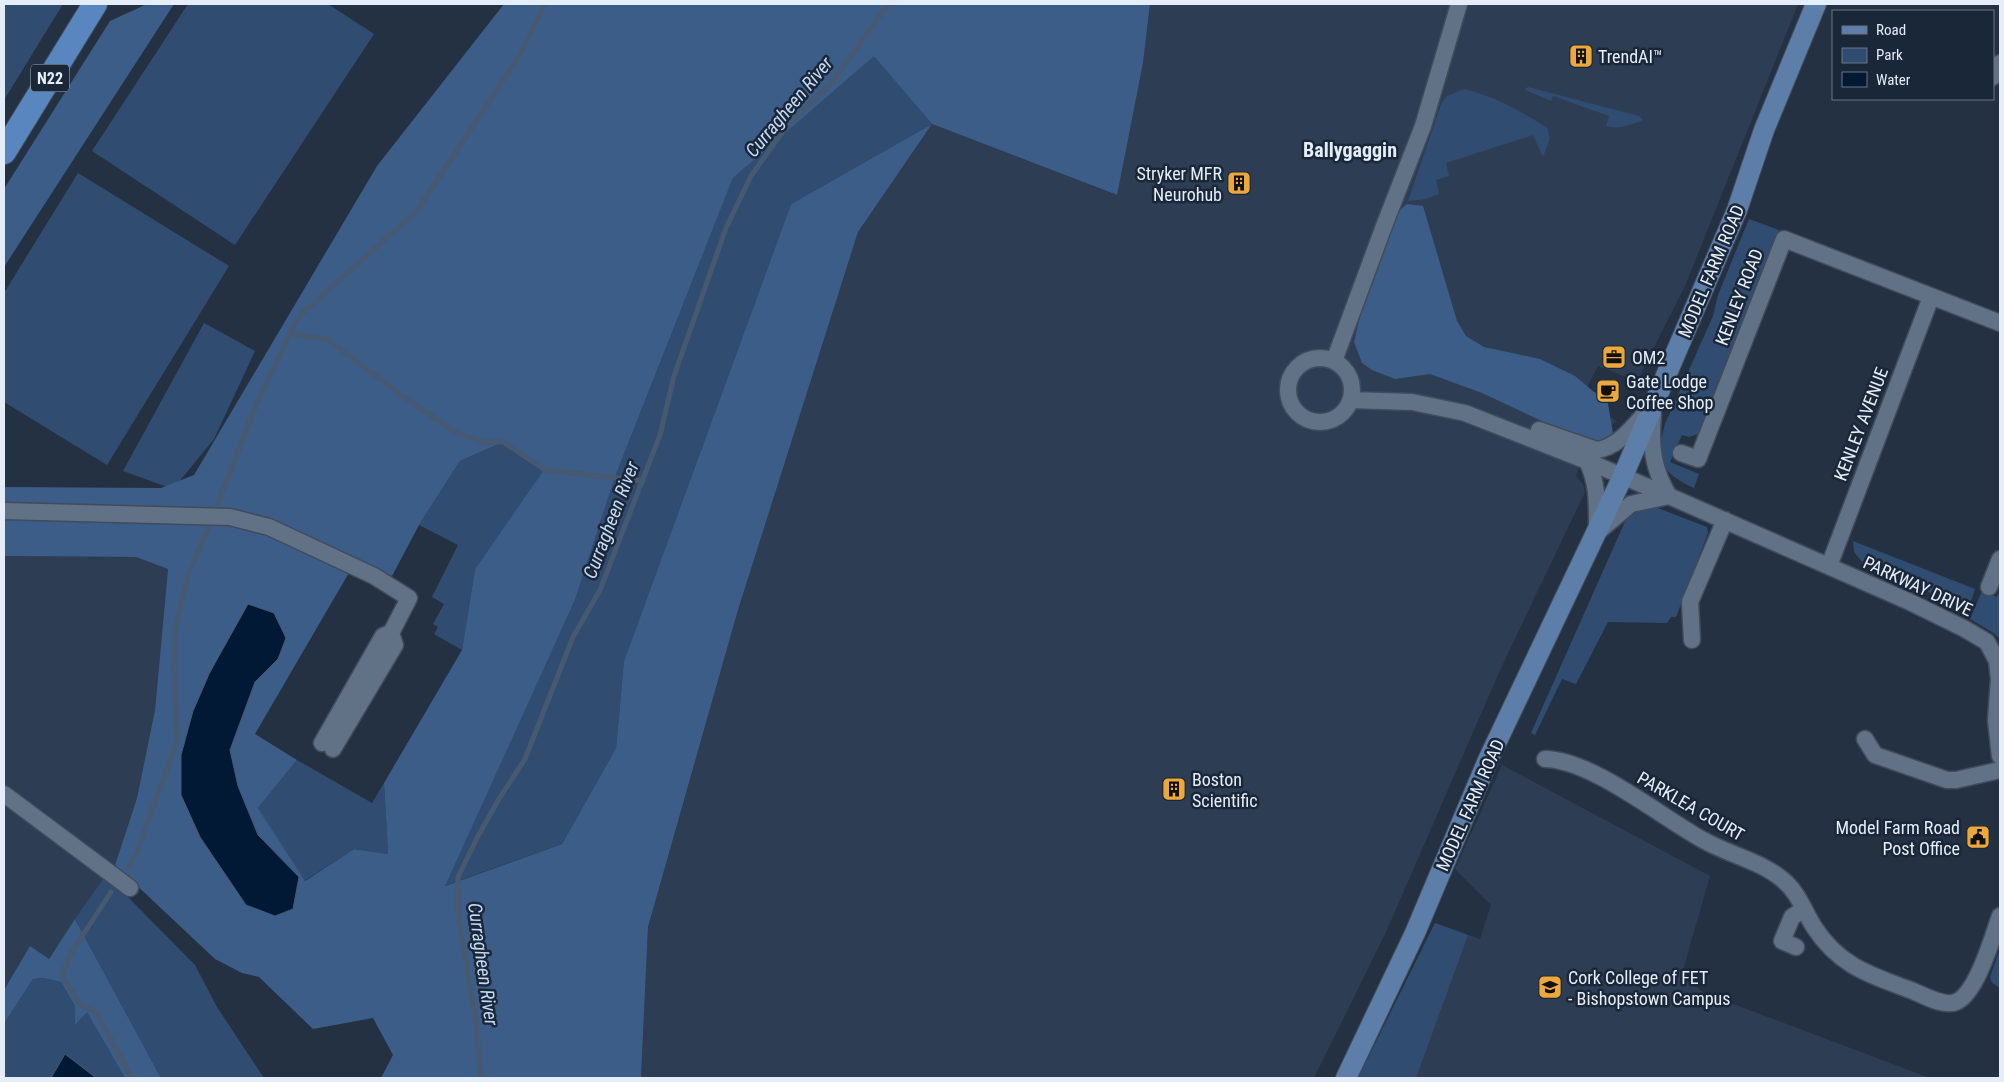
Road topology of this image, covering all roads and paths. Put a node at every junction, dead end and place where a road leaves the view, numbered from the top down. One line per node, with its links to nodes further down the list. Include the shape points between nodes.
1 (95, 4): 6 (highway, N22)
2 (1459, 4): 9 (street, via 1423,126)
3 (1816, 4): 11 (main road, MODEL FARM ROAD, via 1764,130 1737,210)
4 (2000, 63): 5 (street)
5 (1994, 75)
6 (4, 152)
7 (1932, 296): 8 (street, KENLEY ROAD); 13 (street, KENLEY ROAD, via 1784,238 1698,459); 21 (street, KENLEY AVENUE)
8 (2000, 324)
9 (1334, 361): 10 (street, via 1342,366 1352,382); 10 (street, via 1314,358 1297,368 1288,386 1292,405 1306,419 1316,422 1337,417)
10 (1351, 400): 12 (street, PARKWAY DRIVE, via 1439,406)
11 (1654, 403): 12 (street, via 1613,445 1605,449 1597,450 1534,428); 15 (main road, MODEL FARM ROAD); 16 (street, via 1651,438 1654,462 1659,479)
12 (1519, 433): 14 (street, PARKWAY DRIVE)
13 (1681, 453)
14 (1587, 461): 15 (street, PARKWAY DRIVE); 19 (street, via 1596,488)
15 (1623, 476): 16 (street, PARKWAY DRIVE); 19 (main road, MODEL FARM ROAD)
16 (1670, 496): 18 (street, PARKWAY DRIVE); 19 (street, MODEL FARM ROAD, via 1631,504)
17 (4, 511): 25 (street, via 230,517 269,527 374,576 408,598 391,633 383,636)
18 (1725, 520): 21 (street, PARKWAY DRIVE); 23 (street, via 1690,602)
19 (1597, 534): 34 (main road, MODEL FARM ROAD, via 1488,760 1415,933)
20 (2000, 559): 22 (street)
21 (1829, 566): 26 (street, PARKWAY DRIVE, via 1987,642 1997,661 1996,720)
22 (1990, 586)
23 (1692, 640)
24 (1865, 739): 28 (street, via 1875,754 1947,780)
25 (327, 746)
26 (2000, 756)
27 (1545, 759): 31 (street, PARKLEA COURT, via 1565,761 1607,781 1706,842 1770,871 1789,885)
28 (2000, 770)
29 (4, 794): 30 (street)
30 (130, 888)
31 (1804, 909): 32 (street, PARKLEA COURT, via 1820,936 1842,960 1951,1004 1966,995 1974,984); 33 (street, via 1792,917 1782,941)
32 (2000, 916)
33 (1796, 947)
34 (1346, 1078)

